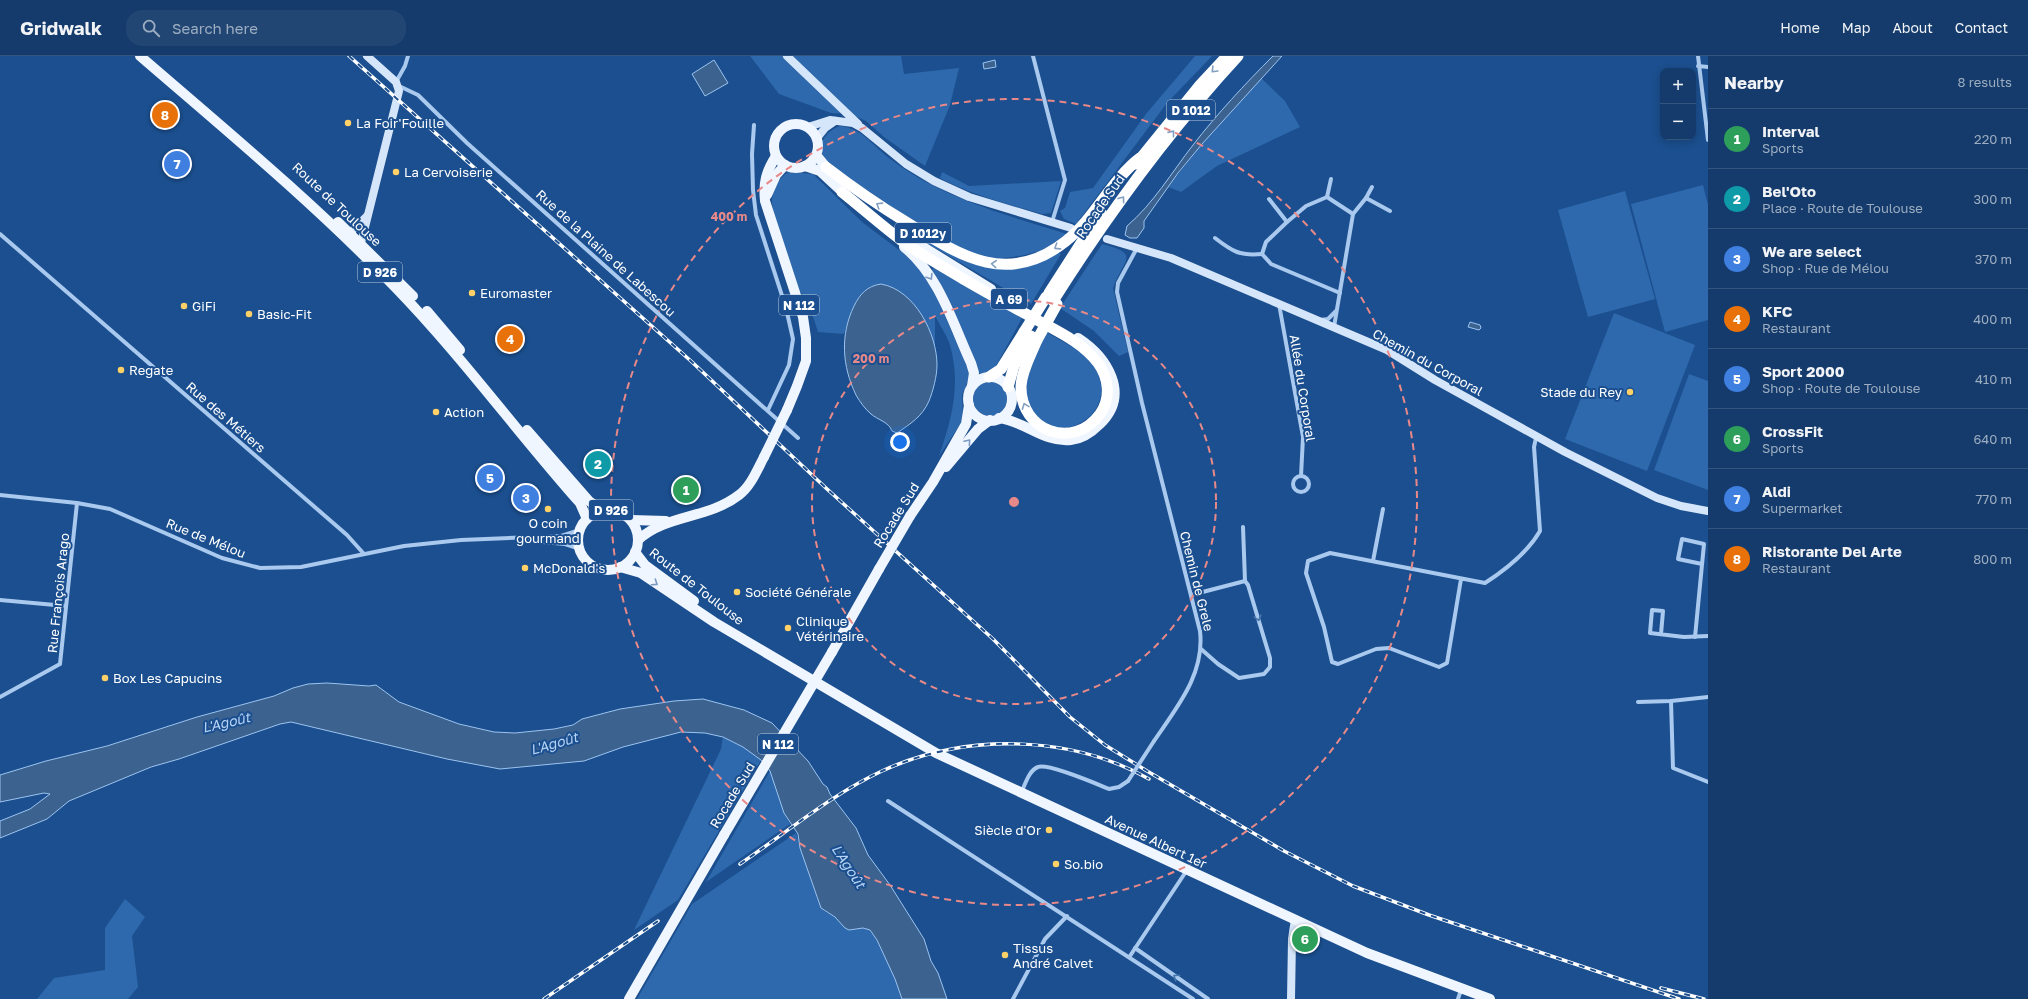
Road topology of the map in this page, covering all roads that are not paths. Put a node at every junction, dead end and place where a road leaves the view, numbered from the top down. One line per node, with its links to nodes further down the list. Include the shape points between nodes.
1 (140, 56): 67 (main road, D 926, via 260,158 394,286 580,503)
2 (151, 56): 38 (main road, Route de Toulouse / D 926)
3 (367, 56): 12 (street)
4 (408, 56): 12 (street)
5 (787, 56): 16 (street)
6 (1033, 56): 36 (street, via 1064,180)
7 (1227, 56): 21 (highway, Rocade Sud / D 1012, one-way to 21, via 1200,84)
8 (1238, 56): 46 (highway, Rocade Sud / D 1012, one-way to 8, via 1147,164)
9 (1698, 56): 10 (street)
10 (1698, 66): 11 (street); 18 (street)
11 (1708, 67)
12 (397, 84): 33 (street, via 398,99); 56 (street, Rue de la Plaine de Labescou, via 418,95 467,143)
13 (836, 120): 15 (street, via 822,121); 16 (street, via 853,123); 17 (street)
14 (754, 125): 56 (street, via 752,176 756,215 786,308 793,339 789,365)
15 (808, 127): 17 (main road); 20 (main road, via 794,124 781,129 774,143)
16 (862, 128): 36 (street, via 884,148 934,181 969,197)
17 (817, 138): 19 (main road)
18 (1708, 140)
19 (816, 155): 23 (main road); 24 (main road)
20 (776, 156): 22 (main road); 31 (main road, N 112, via 768,169 763,186)
21 (1140, 158): 24 (highway, D 1012y, one-way to 24, via 1130,165 1094,211 1066,241 1032,259 997,264 972,260 949,250); 46 (highway, Rocade Sud / D 1012, via 1111,198)
22 (785, 165): 23 (main road, via 793,168); 31 (main road, via 776,175)
23 (805, 166): 27 (main road, via 820,171)
24 (826, 168): 57 (main road, A 69, via 852,194 902,235 988,287 1063,328 1089,346 1100,356 1112,376 1114,399 1109,411 1093,431 1082,437 1071,440 1050,438 1014,422)
25 (1330, 179): 28 (street)
26 (1372, 187): 29 (street)
27 (842, 192): 51 (highway, A 69, one-way to 51, via 901,240 967,281 1066,336 1089,353 1104,372 1108,394 1102,412 1088,428 1078,432 1056,433 1046,430 1030,416 1024,406 1021,386); 53 (main road, one-way to 53, via 912,254 926,270 971,363 974,373)
28 (1327, 197): 34 (street); 35 (street, via 1306,206)
29 (1366, 198): 32 (street); 34 (street)
30 (1269, 199): 35 (street)
31 (765, 201): 69 (main road, N 112, bridge, via 803,317 806,361 798,386 754,478 739,495 717,508)
32 (1390, 211)
33 (368, 214): 38 (street); 42 (street)
34 (1353, 214): 45 (street)
35 (1287, 222): 44 (street, via 1266,242)
36 (1052, 223): 37 (street)
37 (1071, 228)
38 (350, 233): 42 (main road, Route de Toulouse / D 926)
39 (0, 234): 76 (street, Rue des Métiers, via 347,535)
40 (1215, 238): 44 (street, via 1227,248 1246,256)
41 (1106, 239): 43 (street, Chemin du Corporal)
42 (360, 243): 65 (main road, Route de Toulouse / D 926, via 396,277 563,472 589,501)
43 (1137, 248): 47 (street, Chemin du Corporal, via 1171,258); 82 (street, Chemin de Grele, via 1118,283 1117,292 1141,399)
44 (1262, 254): 45 (street, via 1271,264)
45 (1340, 293): 48 (street)
46 (1052, 300): 51 (highway, Rocade Sud / D 1012)
47 (1278, 304): 49 (street, Chemin du Corporal); 60 (street, Allée du Corporal, via 1303,438)
48 (1337, 309): 49 (street, via 1328,318); 50 (street)
49 (1317, 320): 50 (street, Chemin du Corporal)
50 (1334, 327): 59 (street, Chemin du Corporal, via 1387,350)
51 (1031, 336): 52 (highway, Rocade Sud / D 1012); 54 (highway, Rocade Sud / D 1012, via 1014,366)
52 (990, 377): 53 (main road, via 977,381); 54 (main road, via 997,378)
53 (972, 386): 55 (main road, via 968,398)
54 (1008, 387): 57 (main road, via 1011,401 1005,414)
55 (969, 405): 57 (main road, via 975,415); 61 (main road, Rocade Sud, via 966,424)
56 (768, 410): 58 (street, Rue de la Plaine de Labescou)
57 (995, 419): 61 (main road, Rocade Sud, one-way to 57, via 978,429)
58 (798, 438)
59 (1536, 438): 66 (street, Chemin du Corporal, via 1652,496 1681,506); 80 (street, via 1534,447 1540,531 1534,542 1486,583)
60 (1302, 476)
61 (933, 482): 104 (main road, Rocade Sud / N 112, bridge, via 910,516)
62 (0, 495): 63 (street, Rue de Mélou)
63 (77, 503): 76 (street, Rue de Mélou, via 121,512 222,558 260,568 302,567); 84 (street, Rue François Arago)
64 (1383, 509): 77 (street)
65 (602, 510): 67 (main road, D 926); 68 (main road, D 926, via 619,512)
66 (1708, 511)
67 (587, 519): 71 (main road, D 926)
68 (631, 520): 69 (main road, N 112); 73 (main road, D 926)
69 (672, 521): 73 (main road, N 112, via 648,531)
70 (1243, 527): 81 (street)
71 (580, 530): 72 (street, Rue de Mélou, via 564,536); 74 (main road, D 926)
72 (503, 538): 74 (street, Rue de Mélou, via 565,544); 76 (street, Rue de Mélou, via 404,546)
73 (638, 540): 75 (main road)
74 (580, 549): 79 (main road, via 588,562 594,566 606,569)
75 (635, 552): 79 (main road); 88 (main road, Route de Toulouse, via 645,565)
76 (364, 554)
77 (1373, 561): 80 (street); 80 (street, via 1330,553 1308,561 1306,573 1332,662 1338,664 1376,649 1388,648 1439,667 1447,663)
78 (1702, 564): 78 (street, via 1704,544 1682,539 1678,559); 87 (street)
79 (620, 567): 88 (main road, Route de Toulouse, one-way to 88, via 641,573)
80 (1461, 578)
81 (1245, 581): 82 (street); 89 (street, one-way to 89, via 1270,658 1268,671 1244,679 1239,678)
82 (1191, 595): 89 (street, Chemin de Grele, via 1200,631)
83 (0, 600): 84 (street)
84 (66, 606): 91 (street, Rue François Arago, via 60,664)
85 (1661, 634): 85 (street, via 1663,611 1652,610 1650,633); 87 (street)
86 (1708, 636): 87 (street)
87 (1694, 637)
88 (743, 639): 90 (main road, Route de Toulouse)
89 (1201, 649): 96 (street, Chemin de Grele, bridge, via 1194,678 1128,781 1119,787 1109,789 1042,766 1033,770)
90 (822, 686): 96 (main road, Avenue Albert 1er, via 936,753)
91 (0, 697)
92 (1708, 698): 93 (street)
93 (1671, 701): 94 (street); 95 (street, via 1673,768)
94 (1638, 702)
95 (1708, 782)
96 (1021, 793): 98 (main road, Avenue Albert 1er)
97 (888, 801): 99 (street)
98 (1187, 870): 100 (main road, Avenue Albert 1er); 101 (street)
99 (1067, 916): 102 (street); 105 (street, via 1045,940)
100 (1295, 919): 103 (main road, Avenue Albert 1er); 108 (street, via 1292,938)
101 (1135, 948): 102 (street); 107 (street, one-way to 101)
102 (1130, 956): 106 (street)
103 (1460, 994): 109 (main road, Avenue Albert 1er)
104 (629, 999)
105 (1013, 999)
106 (1193, 999)
107 (1208, 999)
108 (1291, 999)
109 (1490, 999)

